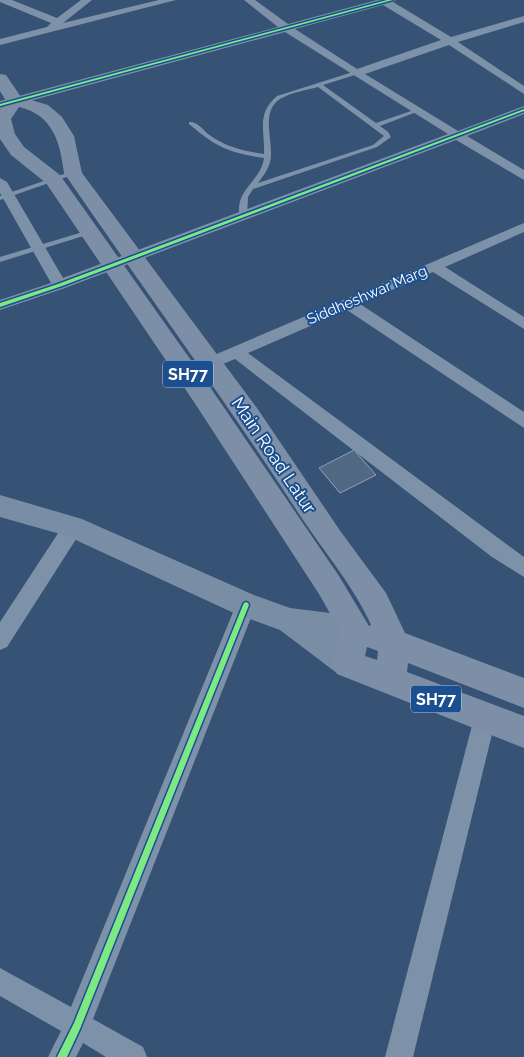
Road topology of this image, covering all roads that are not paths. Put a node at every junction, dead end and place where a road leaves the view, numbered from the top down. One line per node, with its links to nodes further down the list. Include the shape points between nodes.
1 (3, 0): 7 (street)
2 (86, 0): 7 (street)
3 (171, 0): 9 (street)
4 (249, 0): 8 (street)
5 (386, 1): 8 (street); 10 (street)
6 (524, 19): 10 (street)
7 (57, 22): 9 (street)
8 (286, 28): 12 (street); 16 (street)
9 (47, 31): 11 (street)
10 (450, 41): 12 (street); 15 (street)
11 (0, 42)
12 (356, 73): 14 (lane); 18 (street)
13 (0, 79): 16 (main road)
14 (319, 85): 20 (lane); 22 (lane, via 279,96 271,102 265,124)
15 (524, 91)
16 (8, 103): 23 (main road, SH77, via 2,119 16,151); 23 (main road, SH77, via 42,109 56,121 68,142)
17 (524, 110): 21 (street)
18 (416, 111): 20 (lane); 21 (street)
19 (191, 123): 22 (lane, via 216,144 229,150)
20 (375, 125): 26 (lane, via 388,137 375,146)
21 (456, 136): 24 (street); 28 (street)
22 (268, 156): 26 (lane, via 266,165)
23 (63, 176): 27 (lane); 30 (main road, SH77); 34 (main road)
24 (524, 176)
25 (0, 182): 27 (street)
26 (249, 188): 28 (lane, via 242,203)
27 (4, 197): 33 (street)
28 (243, 216): 34 (street)
29 (524, 227): 31 (street, Siddheshwar Marg)
30 (89, 233): 33 (lane); 34 (main road, SH77)
31 (508, 234): 32 (street); 36 (street, Siddheshwar Marg)
32 (524, 245)
33 (39, 248): 35 (lane); 37 (street)
34 (123, 254): 37 (street); 42 (main road, Main Road Latur / SH77); 49 (main road, SH77, via 208,404)
35 (0, 260)
36 (433, 266): 38 (street, Siddheshwar Marg); 40 (street)
37 (60, 285): 39 (street)
38 (348, 303): 41 (street, Siddheshwar Marg); 43 (street)
39 (0, 305)
40 (524, 324)
41 (236, 352): 42 (street, Siddheshwar Marg); 46 (street)
42 (211, 363): 51 (main road, Main Road Latur / SH77, via 376,602)
43 (524, 421)
44 (0, 506): 45 (main road)
45 (73, 527): 47 (main road); 50 (street)
46 (524, 568)
47 (246, 605): 48 (main road); 58 (street)
48 (290, 621): 49 (main road); 52 (main road)
49 (355, 629): 51 (main road, SH77); 52 (main road)
50 (0, 640)
51 (394, 643): 53 (main road, Main Road Latur / SH77); 54 (main road, SH77)
52 (348, 664): 53 (main road, SH77)
53 (391, 682): 55 (main road, SH77)
54 (524, 693)
55 (486, 718): 56 (main road, SH77); 61 (street)
56 (524, 732)
57 (0, 982): 58 (street)
58 (77, 1026): 59 (street); 60 (street)
59 (62, 1057)
60 (133, 1057)
61 (399, 1057)

